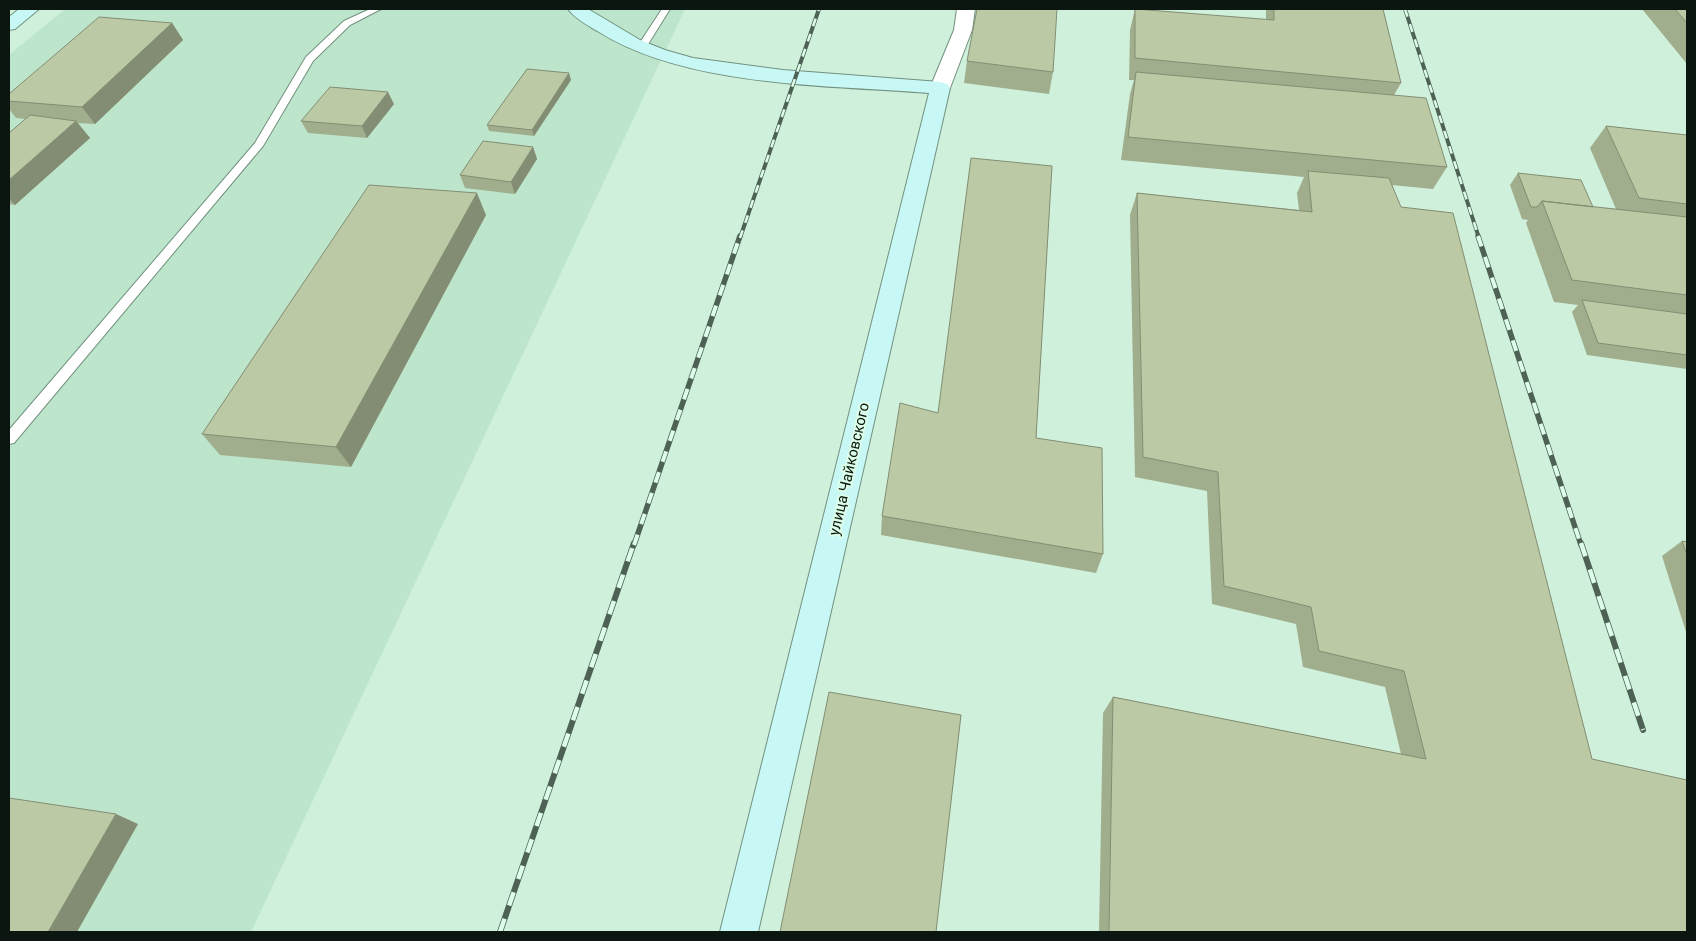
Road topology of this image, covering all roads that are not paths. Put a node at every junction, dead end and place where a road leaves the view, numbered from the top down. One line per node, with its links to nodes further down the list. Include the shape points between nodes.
1 (30, 9): 6 (street)
2 (377, 9): 9 (lane, via 347,23 309,59 259,144)
3 (577, 9): 7 (street, via 600,26)
4 (666, 9): 7 (lane)
5 (966, 9): 8 (street, улица Чайковского, via 960,37)
6 (9, 25)
7 (642, 47): 8 (street, via 672,58 720,68)
8 (940, 88): 10 (street, улица Чайковского)
9 (9, 439)
10 (739, 932)

